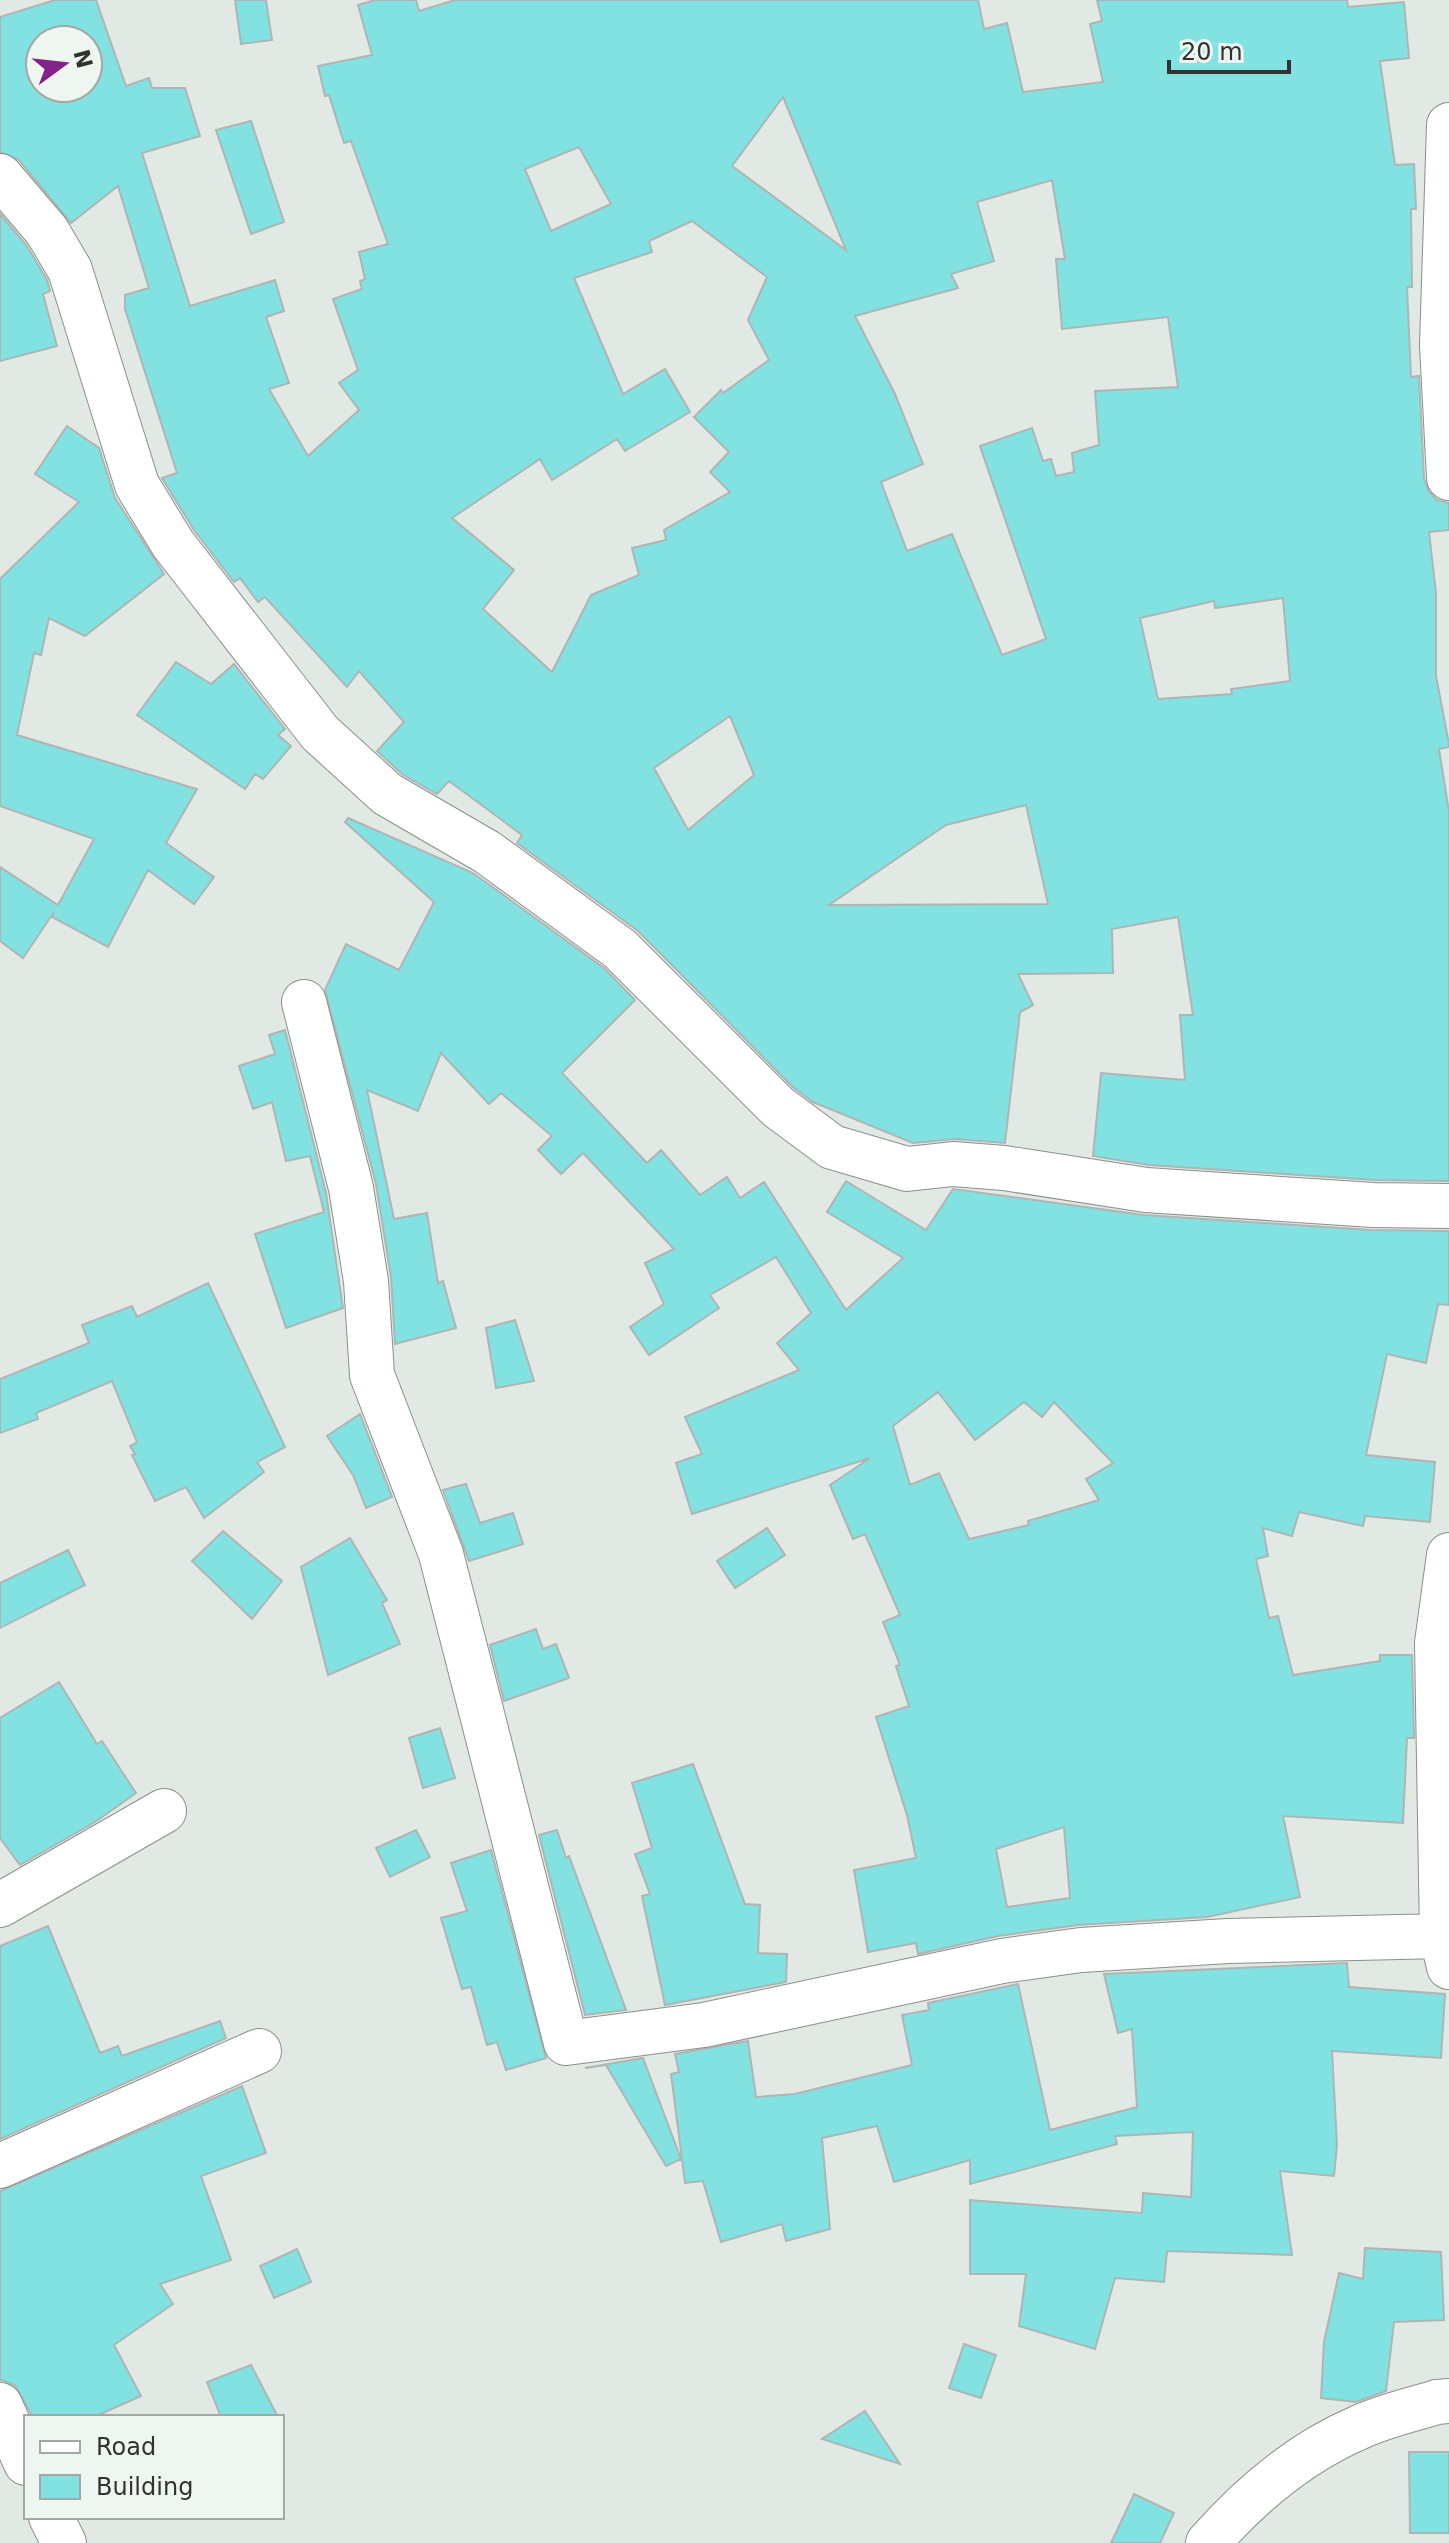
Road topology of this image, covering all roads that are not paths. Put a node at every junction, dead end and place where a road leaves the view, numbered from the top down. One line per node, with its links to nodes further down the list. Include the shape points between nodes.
1 (1449, 125): 3 (street, via 1442,345)
2 (0, 176): 5 (street, via 47,231 70,270 137,485 173,544 320,733 387,794 487,852 620,949 778,1107 832,1147 907,1169 953,1164 1146,1190)
3 (1449, 478)
4 (304, 1002): 9 (street, via 351,1188 366,1281 372,1375 441,1554 566,2043 731,2021 1002,1961 1081,1950 1228,1941)
5 (1449, 1206)
6 (1449, 1555): 9 (street, via 1437,1643)
7 (164, 1811): 8 (street)
8 (0, 1905)
9 (1446, 1952)
10 (259, 2051): 11 (street)
11 (0, 2166)
12 (1449, 2401): 17 (street, via 1359,2427 1293,2464 1236,2511)
13 (0, 2405): 14 (street)
14 (24, 2459)
15 (52, 2519): 16 (street)
16 (64, 2543)
17 (1208, 2543)

